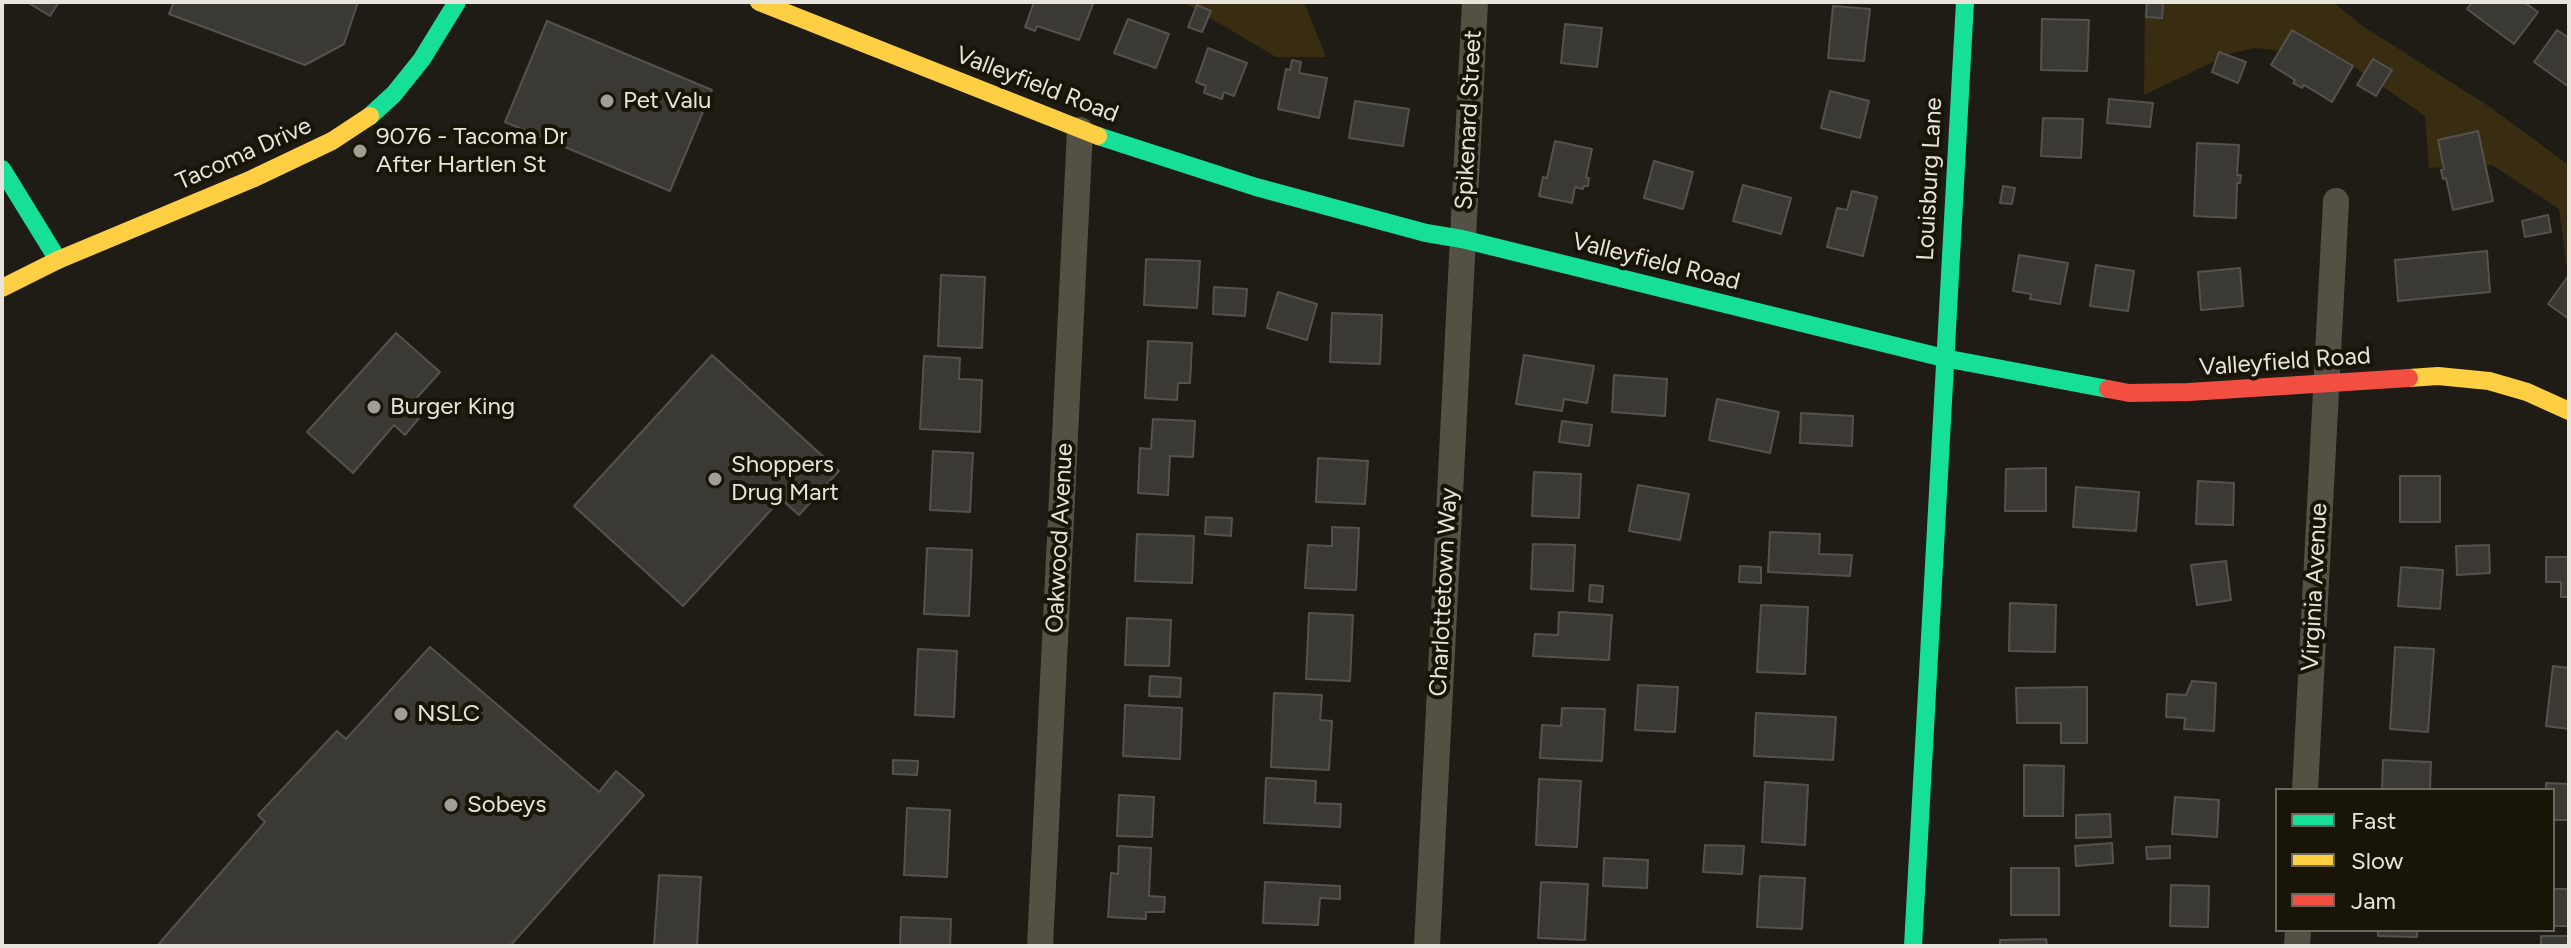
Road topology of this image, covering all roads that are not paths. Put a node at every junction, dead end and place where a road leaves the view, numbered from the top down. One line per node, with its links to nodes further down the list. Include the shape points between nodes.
1 (457, 2): 9 (street, Tacoma Drive, via 422,59 368,118 252,179)
2 (759, 2): 5 (street, Valleyfield Road)
3 (1475, 2): 8 (street, Spikenard Street)
4 (1965, 2): 11 (street, Louisburg Lane)
5 (1080, 130): 8 (street, Valleyfield Road, via 1256,187); 15 (street, Oakwood Avenue)
6 (2, 169): 9 (street)
7 (2336, 201): 12 (street, Virginia Avenue)
8 (1462, 239): 11 (street, Valleyfield Road); 16 (street, Charlottetown Way)
9 (58, 260): 10 (street, Tacoma Drive)
10 (2, 288)
11 (1944, 358): 12 (street, Valleyfield Road, via 2129,393); 17 (street)
12 (2325, 384): 13 (street, Valleyfield Road, via 2438,376 2489,381); 14 (street, Virginia Avenue)
13 (2569, 411)
14 (2305, 788)
15 (1040, 946)
16 (1427, 946)
17 (1913, 946)

